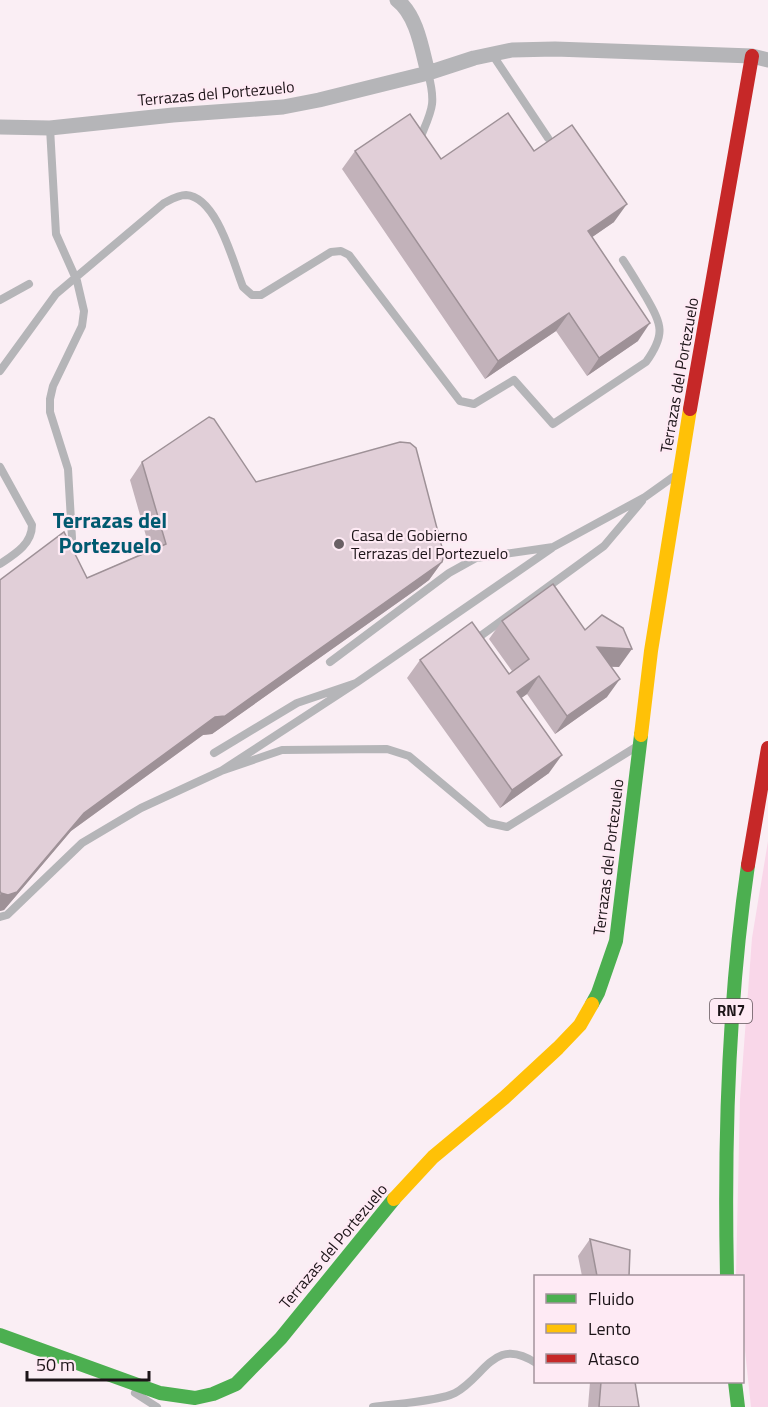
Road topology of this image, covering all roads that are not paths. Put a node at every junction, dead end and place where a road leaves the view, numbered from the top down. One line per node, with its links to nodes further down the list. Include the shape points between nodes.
1 (396, 0): 4 (street, via 414,26)
2 (492, 54): 3 (street, Terrazas del Portezuelo, via 532,48); 4 (street, Terrazas del Portezuelo); 7 (lane)
3 (761, 57): 15 (main road, Terrazas del Portezuelo)
4 (429, 73): 6 (street, Terrazas del Portezuelo, via 283,107); 8 (lane, via 433,107)
5 (0, 127): 6 (street, Terrazas del Portezuelo)
6 (50, 128): 10 (lane, via 56,234)
7 (548, 138)
8 (417, 146)
9 (623, 260): 10 (lane, via 659,319 656,348 646,362 553,424 514,380 474,404 460,401 349,255 341,251 331,252 261,295 252,295 243,287 212,212 192,196 183,195 164,203)
10 (75, 276): 13 (lane, via 56,294); 17 (lane, via 84,311 82,326 50,399 50,412 68,469)
11 (29, 284): 12 (lane)
12 (0, 300)
13 (0, 371)
14 (0, 467): 19 (lane, via 32,525 32,534 28,542)
15 (679, 473): 16 (lane); 23 (main road, Terrazas del Portezuelo)
16 (645, 497): 18 (lane); 20 (lane, via 604,546)
17 (72, 538)
18 (553, 547): 21 (lane, via 476,558 449,573); 22 (lane)
19 (0, 564)
20 (474, 641)
21 (330, 662)
22 (356, 683): 25 (lane, via 297,703); 26 (lane)
23 (640, 744): 26 (lane, via 507,827 489,822 409,756 387,749 282,750); 31 (main road, Terrazas del Portezuelo, via 616,941 598,993 580,1025 504,1098 433,1157 380,1215 281,1338 236,1384 195,1398 160,1393)
24 (768, 748): 28 (main road, RN7, via 756,810 732,1000 725,1175)
25 (214, 753)
26 (221, 771): 27 (lane, via 141,808 82,843 7,915)
27 (0, 917)
28 (727, 1275)
29 (0, 1335): 31 (main road, Terrazas del Portezuelo)
30 (534, 1361): 34 (lane, via 510,1353 494,1357 455,1393)
31 (106, 1374): 33 (lane)
32 (735, 1383): 35 (main road)
33 (156, 1407)
34 (373, 1407)
35 (738, 1407)

